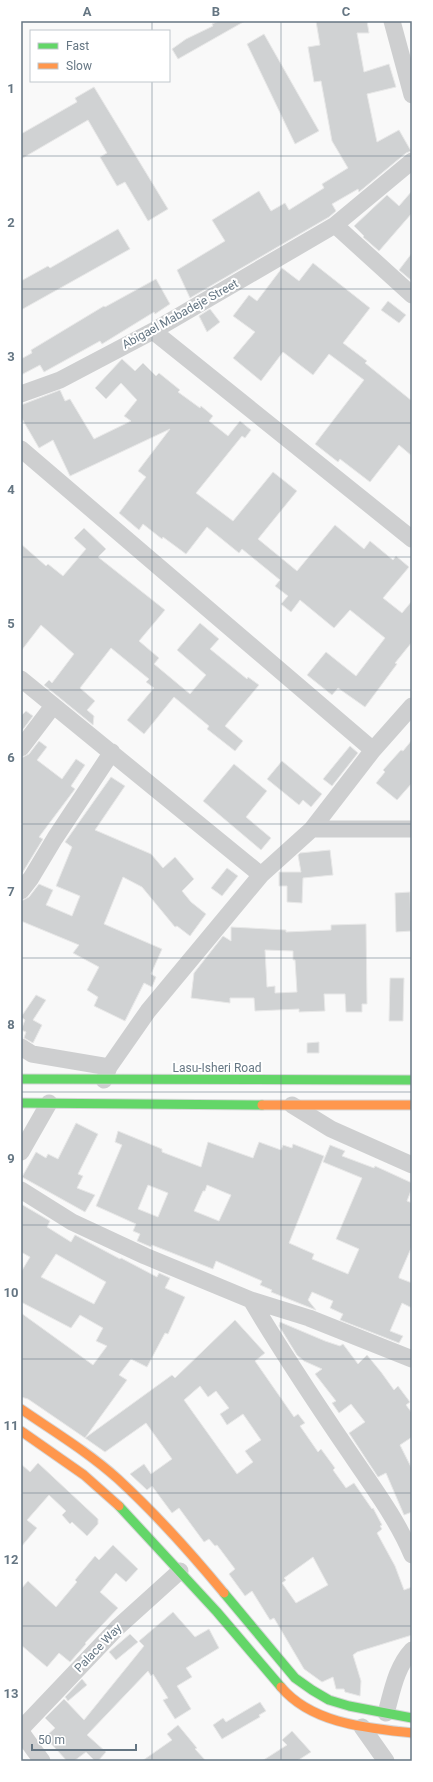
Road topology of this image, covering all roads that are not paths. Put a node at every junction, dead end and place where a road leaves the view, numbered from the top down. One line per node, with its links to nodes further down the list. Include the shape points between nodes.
1 (392, 21): 2 (street)
2 (412, 95)
3 (412, 160): 4 (street, Abigael Mabadeje Street)
4 (335, 225): 5 (street); 6 (street, Abigael Mabadeje Street)
5 (412, 295)
6 (153, 331): 7 (street, Abigael Mabadeje Street, via 60,380); 9 (street)
7 (21, 394)
8 (21, 449): 14 (street)
9 (412, 539)
10 (21, 679): 11 (street)
11 (53, 706): 13 (street); 15 (street)
12 (412, 706): 14 (street)
13 (21, 748)
14 (373, 750): 17 (street)
15 (112, 752): 18 (street); 19 (street)
16 (412, 828): 17 (street)
17 (312, 829): 18 (street)
18 (261, 875): 21 (street, via 148,1011)
19 (21, 891)
20 (21, 1047): 21 (street, via 32,1054)
21 (106, 1073): 22 (main road, Lasu-Isheri Road); 23 (main road, Lasu-Isheri Road)
22 (21, 1079)
23 (412, 1080)
24 (21, 1103): 25 (main road)
25 (49, 1103): 27 (main road); 28 (street)
26 (412, 1104): 27 (main road)
27 (292, 1105): 29 (street, via 331,1129)
28 (21, 1152)
29 (412, 1165)
30 (21, 1190): 31 (street, via 72,1222 145,1256)
31 (252, 1300): 32 (street, via 309,1318); 35 (street, via 284,1355 372,1486)
32 (412, 1359)
33 (21, 1409): 38 (main road, via 118,1479 188,1548 295,1678 310,1690 330,1700)
34 (21, 1431): 36 (main road, via 106,1493)
35 (412, 1555)
36 (180, 1571): 40 (main road, via 283,1690 301,1705 322,1716); 41 (street, Palace Way, via 118,1627)
37 (412, 1650): 38 (street, via 407,1655 394,1684)
38 (386, 1713): 39 (main road)
39 (412, 1718)
40 (362, 1727): 43 (main road); 45 (street)
41 (21, 1729)
42 (21, 1732): 44 (street)
43 (412, 1733)
44 (42, 1761)
45 (386, 1761)

